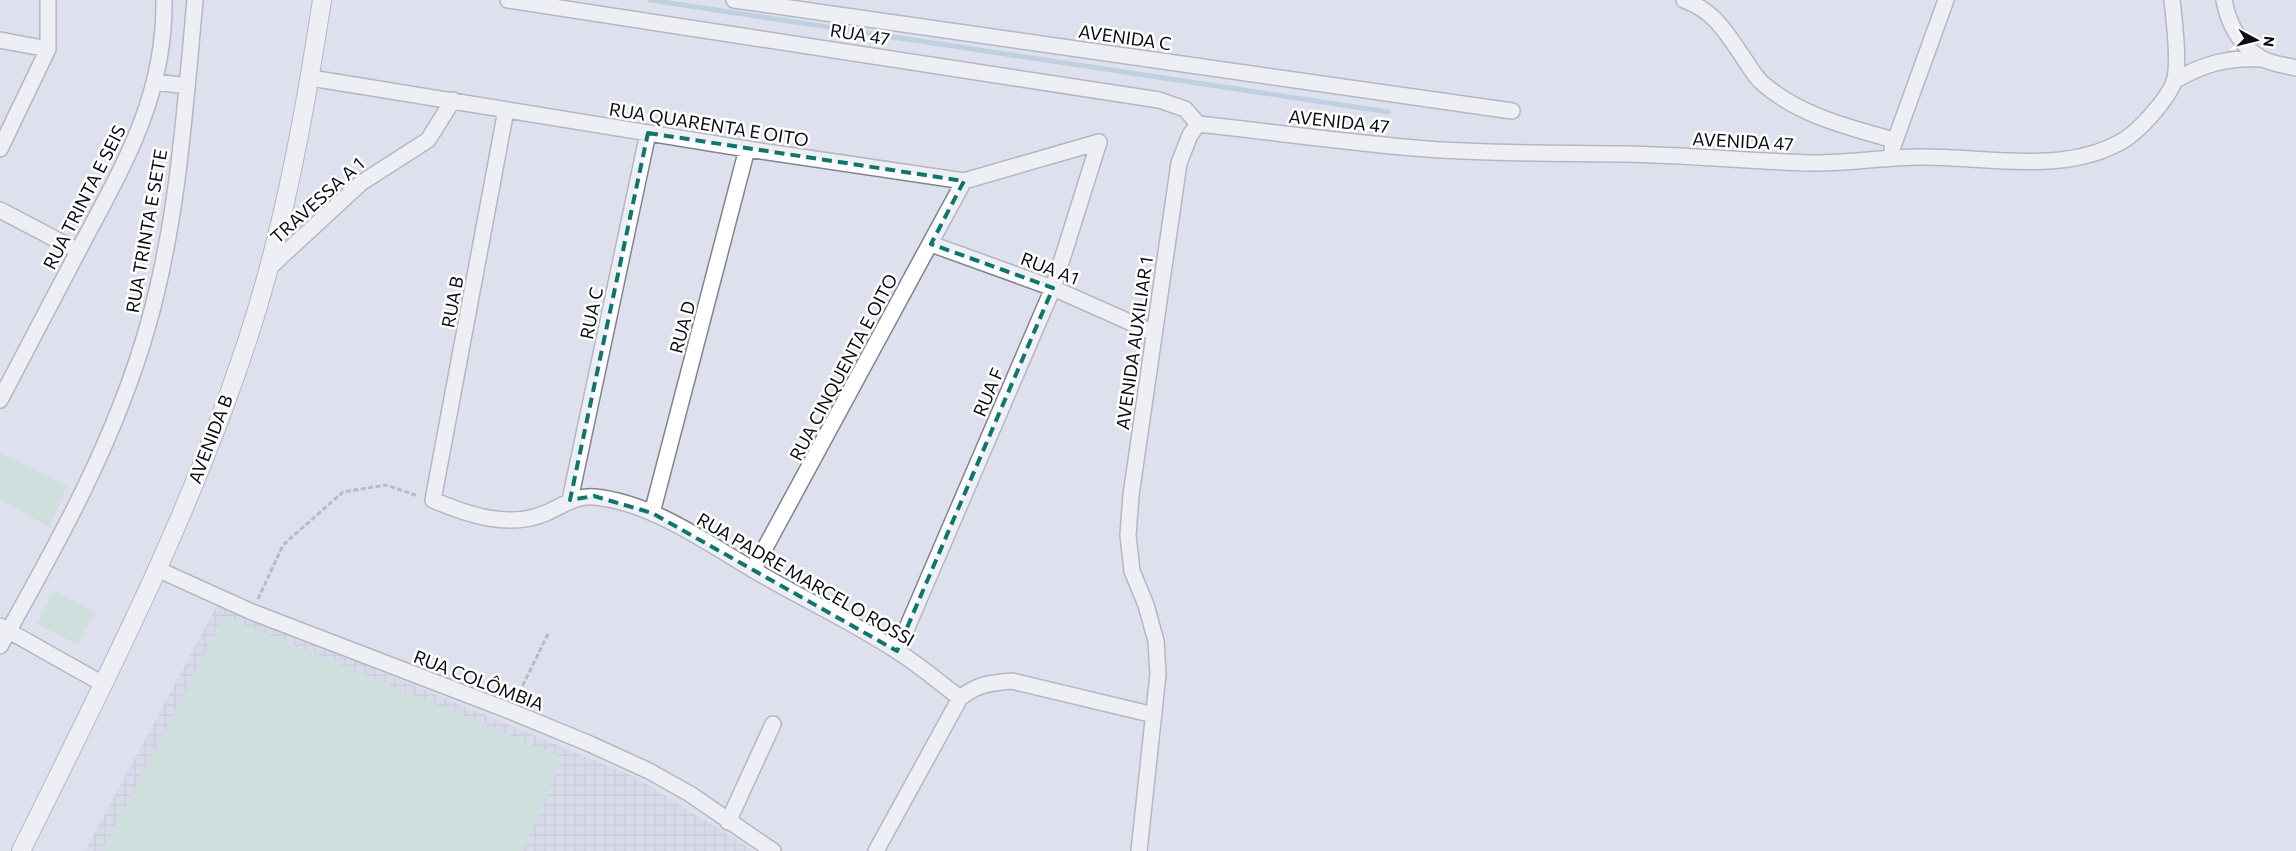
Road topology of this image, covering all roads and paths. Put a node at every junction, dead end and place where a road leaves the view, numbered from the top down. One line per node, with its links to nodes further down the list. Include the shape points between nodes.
1 (48, 0): 13 (street)
2 (164, 0): 18 (street, RUA TRINTA E SEIS)
3 (195, 0): 19 (street, RUA TRINTA E SETE)
4 (322, 0): 16 (street, AVENIDA B)
5 (508, 0): 23 (street, RUA 47, via 1159,100 1185,109)
6 (734, 0): 11 (street, AVENIDA C)
7 (1684, 0): 25 (street, via 1701,6 1713,17 1759,80 1776,94 1830,122)
8 (1946, 0): 25 (street)
9 (2172, 0): 17 (street, via 2176,41)
10 (2224, 0): 14 (street, via 2235,32)
11 (773, 4): 22 (street, AVENIDA C)
12 (0, 40): 13 (street)
13 (48, 49): 27 (street)
14 (2262, 59): 15 (street); 17 (street, via 2218,61)
15 (2296, 68)
16 (310, 78): 20 (street, RUA QUARENTA E OITO); 34 (street, AVENIDA B)
17 (2174, 81): 29 (street, AVENIDA 47, via 2151,116 2126,139 2097,152 2019,162)
18 (156, 82): 19 (street); 33 (street, RUA TRINTA E SEIS, via 142,125)
19 (187, 86): 44 (street, RUA TRINTA E SETE, via 165,252 148,325 122,403 68,522)
20 (453, 100): 21 (street, RUA QUARENTA E OITO); 34 (street, TRAVESSA A 1, via 428,140 361,183)
21 (506, 110): 24 (street, RUA QUARENTA E OITO); 38 (street, RUA B)
22 (1512, 112)
23 (1198, 124): 29 (street, AVENIDA 47, via 1436,149 1810,163 1849,163); 36 (street, AVENIDA AUXILIAR 1, via 1179,163)
24 (648, 133): 28 (street, RUA QUARENTA E OITO); 39 (street, RUA C)
25 (1894, 140): 29 (street)
26 (1099, 142): 30 (street, RUA QUARENTA E OITO); 35 (street, RUA F)
27 (0, 149)
28 (747, 149): 30 (street, RUA QUARENTA E OITO); 40 (street, RUA D)
29 (1890, 157)
30 (964, 181): 32 (street, RUA CINQUENTA E OITO)
31 (0, 210): 33 (street)
32 (930, 244): 35 (street, RUA A1); 42 (street, RUA CINQUENTA E OITO)
33 (78, 251): 37 (street, RUA TRINTA E SEIS)
34 (269, 268): 41 (street, AVENIDA B, via 223,406)
35 (1053, 288): 36 (street, RUA A1); 47 (street, RUA F)
36 (1154, 333): 51 (street, AVENIDA AUXILIAR 1, via 1128,535 1132,571 1156,641 1158,674)
37 (0, 400)
38 (433, 500): 39 (street, RUA PADRE MARCELO ROSSI, via 466,514 519,520 545,513); 43 (path, via 386,485 343,492 283,545)
39 (570, 500): 40 (street, RUA PADRE MARCELO ROSSI, via 594,496)
40 (652, 513): 42 (street, RUA PADRE MARCELO ROSSI)
41 (157, 569): 43 (street, RUA COLÔMBIA); 48 (street, AVENIDA B)
42 (753, 570): 47 (street, RUA PADRE MARCELO ROSSI)
43 (252, 612): 50 (street, RUA COLÔMBIA)
44 (4, 628): 46 (street, RUA TRINTA E SETE); 48 (street)
45 (549, 632): 50 (path)
46 (0, 646)
47 (897, 651): 49 (street, RUA PADRE MARCELO ROSSI)
48 (103, 684): 54 (street, AVENIDA B)
49 (960, 698): 51 (street, via 974,687 1012,681); 56 (street)
50 (510, 711): 53 (street, RUA COLÔMBIA, via 649,771 690,794)
51 (1154, 715): 57 (street, AVENIDA AUXILIAR 1)
52 (773, 724): 53 (street)
53 (728, 822): 55 (street, RUA COLÔMBIA)
54 (21, 851)
55 (773, 851)
56 (876, 851)
57 (1139, 851)

